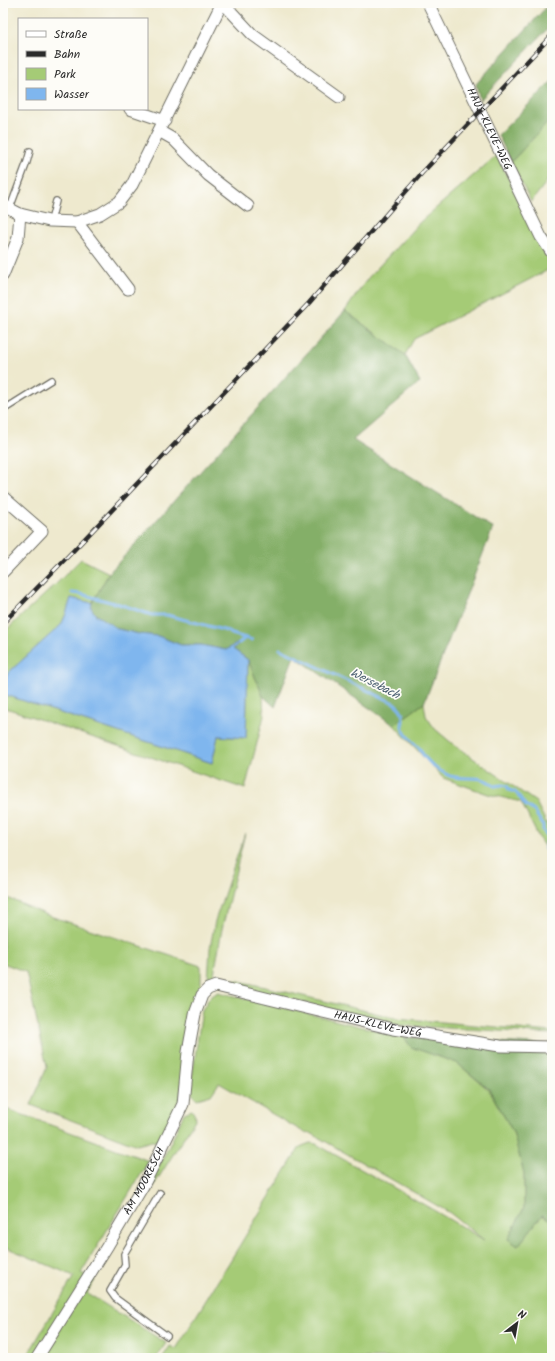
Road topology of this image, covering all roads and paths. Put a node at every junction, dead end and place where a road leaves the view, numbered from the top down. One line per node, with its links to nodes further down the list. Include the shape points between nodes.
1 (222, 3): 3 (street, via 253,35); 5 (street)
2 (428, 3): 14 (street, HAUS-KLEVE-WEG, via 541,237)
3 (339, 97)
4 (133, 110): 5 (street)
5 (165, 121): 6 (street)
6 (159, 132): 9 (street, via 173,139 208,175); 13 (street, via 132,185 119,202 100,214)
7 (30, 151): 10 (lane)
8 (56, 202): 12 (lane)
9 (248, 206)
10 (6, 207): 11 (street)
11 (20, 214): 12 (street); 15 (street, via 18,238)
12 (51, 221): 13 (street)
13 (77, 222): 16 (street)
14 (552, 253)
15 (3, 275)
16 (128, 289)
17 (51, 380): 18 (lane)
18 (3, 410)
19 (3, 497): 20 (street, via 42,531)
20 (3, 572)
21 (208, 989): 22 (street, HAUS-KLEVE-WEG, via 216,986 393,1029 500,1046); 25 (street, AM MOORESCH, via 202,995 195,1014 183,1104 143,1186)
22 (552, 1047)
23 (160, 1194): 24 (lane, via 124,1254 125,1265 110,1291 115,1298)
24 (167, 1336)
25 (37, 1358)

